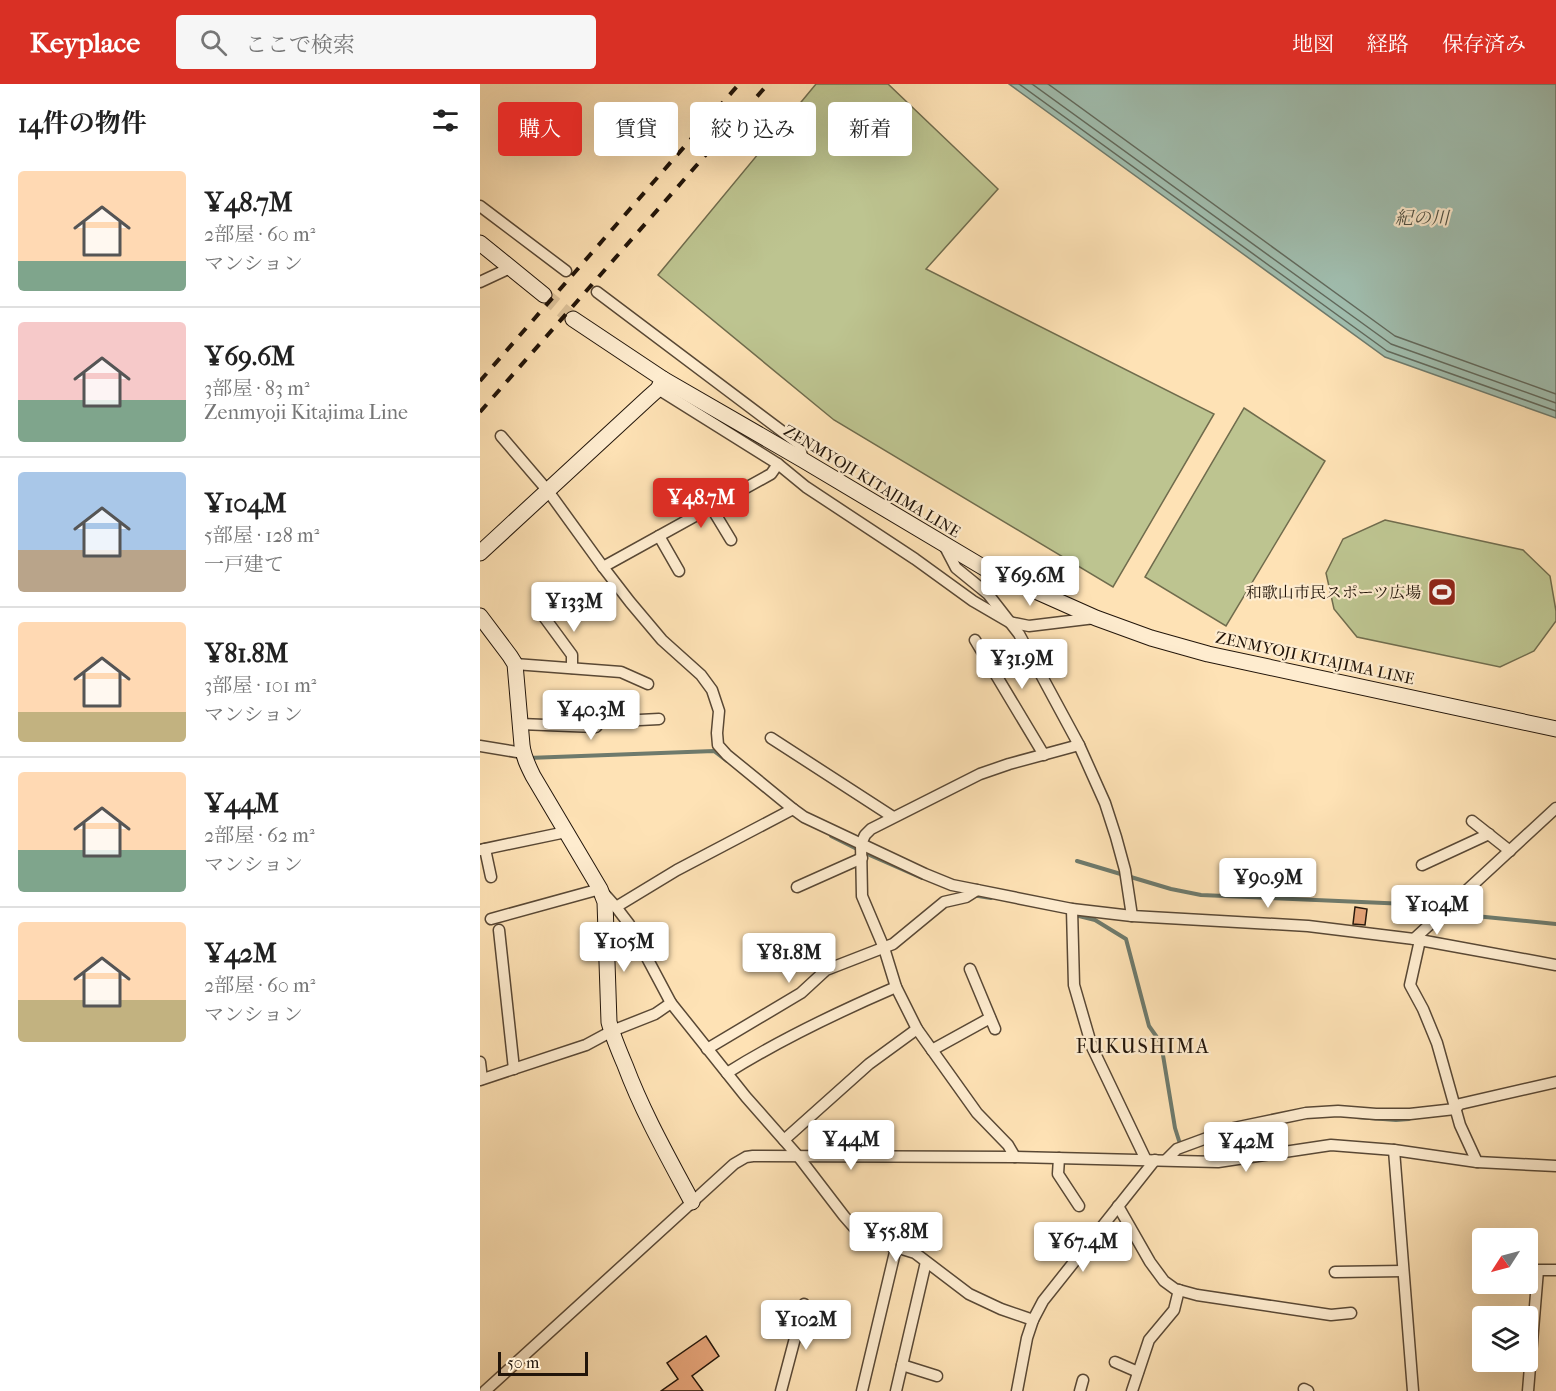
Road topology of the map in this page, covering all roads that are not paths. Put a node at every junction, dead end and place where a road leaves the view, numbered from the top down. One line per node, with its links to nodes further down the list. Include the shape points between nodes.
1 (480, 206): 4 (street)
2 (482, 246): 3 (main road)
3 (510, 268): 5 (street); 7 (main road)
4 (566, 271)
5 (480, 282)
6 (597, 292): 11 (street, via 799,444)
7 (544, 295)
8 (573, 318): 9 (main road, ZENMYOJI KITAJIMA LINE)
9 (660, 384): 11 (main road, ZENMYOJI KITAJIMA LINE); 12 (street); 13 (main road)
10 (501, 436): 13 (street)
11 (803, 460): 17 (main road, ZENMYOJI KITAJIMA LINE)
12 (778, 464): 14 (street, via 771,474); 24 (street, via 806,487)
13 (548, 491): 18 (main road); 19 (street)
14 (711, 507): 15 (street); 16 (street)
15 (659, 536): 19 (street); 20 (street)
16 (731, 540)
17 (944, 544): 23 (main road, ZENMYOJI KITAJIMA LINE, via 986,569); 24 (street, via 956,568 988,594)
18 (480, 553)
19 (603, 567): 38 (street, via 662,640 712,690 719,711 718,745)
20 (679, 571)
21 (539, 610): 27 (street, via 572,655)
22 (480, 616): 26 (main road)
23 (1096, 618): 24 (street, via 1029,626); 31 (main road, ZENMYOJI KITAJIMA LINE, via 1208,654)
24 (1009, 622): 33 (street)
25 (975, 640): 35 (street)
26 (514, 664): 27 (street); 30 (main road)
27 (572, 668): 28 (street, via 621,672)
28 (648, 684)
29 (659, 719): 30 (street, via 600,723 596,727)
30 (520, 724): 36 (main road)
31 (1556, 729)
32 (771, 738): 39 (street)
33 (1080, 745): 35 (street); 53 (street, via 1105,803 1126,875)
34 (480, 746): 36 (street)
35 (1044, 755): 39 (street, via 980,774)
36 (524, 756): 41 (main road)
37 (1556, 808): 45 (street)
38 (793, 810): 44 (street); 51 (street, via 677,870)
39 (893, 817): 44 (street, via 865,835)
40 (1472, 821): 42 (street)
41 (566, 832): 43 (street); 49 (main road)
42 (1489, 834): 45 (street); 46 (street)
43 (482, 849): 47 (street)
44 (862, 851): 48 (street); 50 (street); 57 (street, via 862,896)
45 (1510, 851): 56 (street)
46 (1422, 865)
47 (491, 877)
48 (797, 887)
49 (600, 890): 51 (street); 54 (street); 65 (main road)
50 (972, 893): 52 (street); 57 (street, via 944,902)
51 (616, 907): 61 (street)
52 (1072, 912): 53 (street); 79 (street, via 1074,985 1092,1047)
53 (1132, 916): 56 (street, via 1308,926)
54 (491, 920)
55 (499, 930): 69 (street)
56 (1417, 939): 58 (street); 73 (street, via 1410,985 1437,1043)
57 (884, 948): 60 (street); 66 (street, via 826,970 801,993)
58 (1556, 965)
59 (970, 969): 62 (street)
60 (896, 987): 63 (street); 70 (street, via 832,1016)
61 (671, 1003): 65 (street, via 655,1014); 66 (street)
62 (990, 1018): 64 (street); 67 (street)
63 (917, 1029): 67 (street); 74 (street, via 869,1064)
64 (995, 1029)
65 (612, 1031): 69 (street, via 586,1045); 82 (main road, via 631,1082)
66 (707, 1049): 70 (street)
67 (932, 1050): 77 (street, via 977,1113)
68 (480, 1062): 71 (street)
69 (514, 1069): 71 (street)
70 (727, 1073): 74 (street)
71 (481, 1080)
72 (1556, 1082): 73 (street, via 1460,1104)
73 (1455, 1109): 79 (street, via 1410,1114 1306,1113 1234,1128); 80 (street)
74 (784, 1140): 76 (street)
75 (1394, 1150): 79 (street, via 1331,1145 1218,1162); 80 (street); 88 (street)
76 (798, 1156): 77 (street); 82 (street, via 746,1157); 85 (street, via 858,1232)
77 (1015, 1157): 78 (street)
78 (1059, 1158): 79 (street); 83 (street, via 1058,1174)
79 (1156, 1160): 84 (street)
80 (1477, 1162): 81 (street)
81 (1556, 1166)
82 (692, 1202): 98 (street)
83 (1079, 1206)
84 (1118, 1206): 90 (street, via 1156,1272); 93 (street, via 1043,1301)
85 (896, 1248): 86 (street, via 915,1253); 100 (street)
86 (926, 1262): 93 (street, via 969,1294); 95 (street)
87 (1556, 1270): 105 (street, via 1538,1270)
88 (1403, 1271): 89 (street); 104 (street)
89 (1335, 1272)
90 (1179, 1290): 92 (street, via 1331,1315); 96 (street, via 1174,1311 1149,1340)
91 (804, 1304): 99 (street)
92 (1351, 1313)
93 (1033, 1320): 102 (street)
94 (1114, 1362): 96 (street)
95 (902, 1365): 97 (street); 101 (street)
96 (1138, 1372): 103 (street)
97 (937, 1376)
98 (485, 1391)
99 (781, 1391)
100 (862, 1391)
101 (896, 1391)
102 (1017, 1391)
103 (1132, 1391)
104 (1413, 1391)
105 (1528, 1391)

